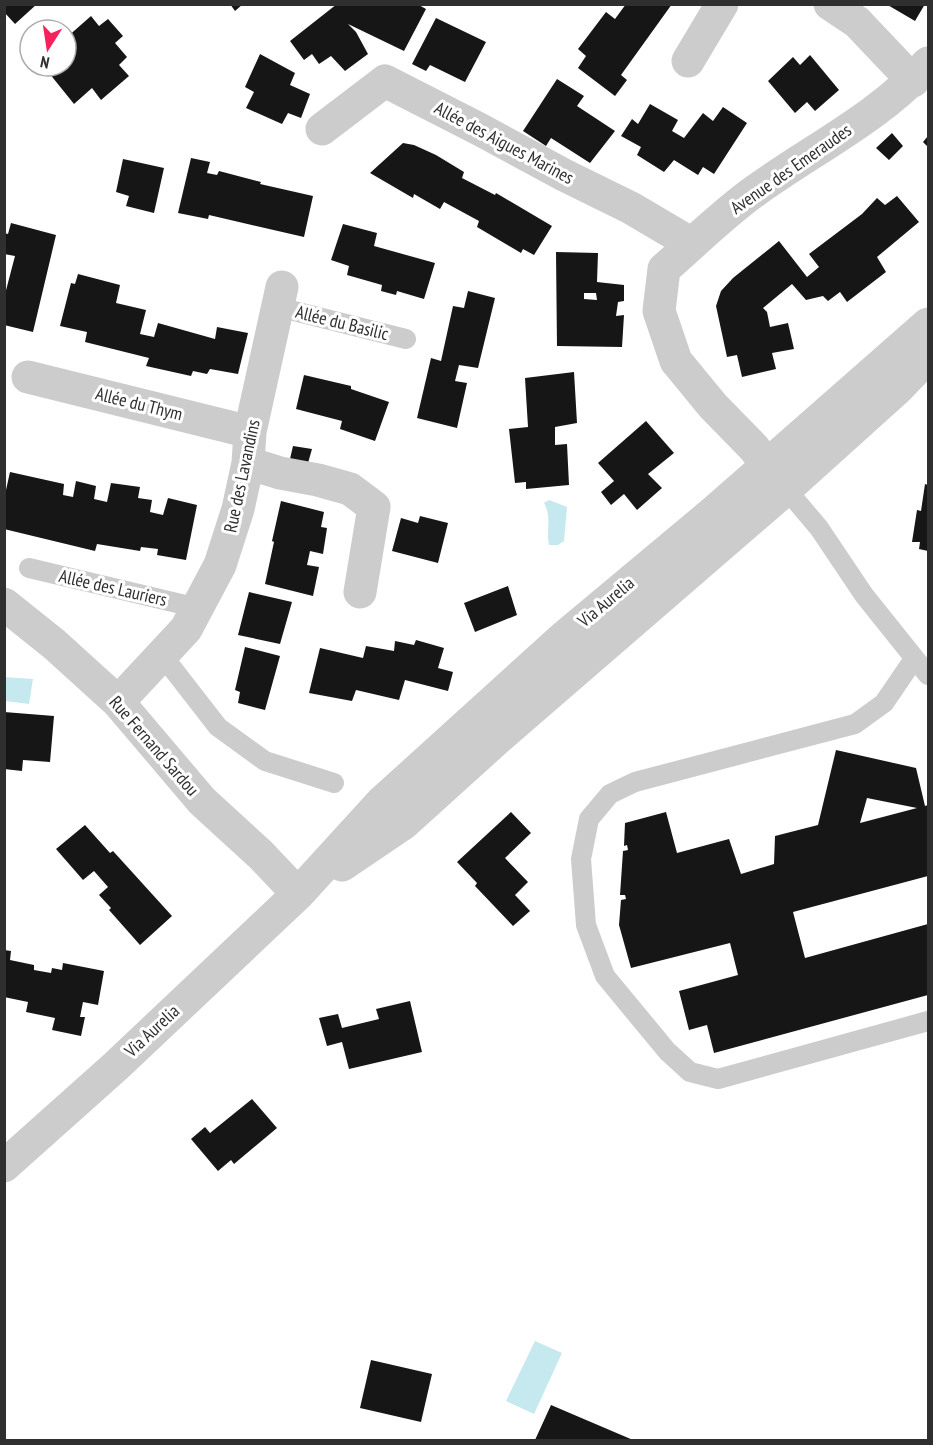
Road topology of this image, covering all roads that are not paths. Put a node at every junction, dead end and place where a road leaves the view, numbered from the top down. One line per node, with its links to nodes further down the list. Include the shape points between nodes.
1 (722, 4): 3 (street)
2 (830, 4): 4 (street)
3 (688, 61)
4 (921, 72): 6 (street, Avenue des Emeraudes, via 831,143 754,192)
5 (322, 129): 6 (street, Allée des Aigues Marines, via 385,81)
6 (693, 244): 13 (street, Avenue des Emeraudes, via 664,269 659,311 676,360)
7 (280, 297): 9 (lane, Allée du Basilic); 12 (street, Rue des Lavandins)
8 (928, 324): 13 (street, Via Aurelia)
9 (406, 339)
10 (928, 357): 13 (street, Via Aurelia, via 897,389)
11 (28, 377): 12 (street, Allée du Thym)
12 (249, 448): 15 (street, Allée du Thym, via 280,473 350,489 374,507); 17 (street, Rue des Lavandins, via 238,509 220,565)
13 (776, 477): 19 (lane, via 819,528); 23 (street, Via Aurelia, via 715,511 563,638 382,802)
14 (28, 568): 17 (lane, Allée des Lauriers)
15 (360, 592)
16 (4, 604): 21 (street, Rue Fernand Sardou)
17 (198, 608): 18 (street, Rue des Lavandins, via 186,629)
18 (162, 655): 21 (street, Rue des Lavandins); 22 (lane, via 218,727 265,761)
19 (914, 659): 20 (lane); 24 (lane, via 884,703 855,724 635,782 610,794 589,819 582,859 586,926 605,976 667,1051 690,1072 718,1079)
20 (928, 675)
21 (118, 702): 23 (street, Rue Fernand Sardou, via 202,801)
22 (334, 783)
23 (298, 894): 25 (street, Via Aurelia)
24 (928, 1021)
25 (4, 1166)

